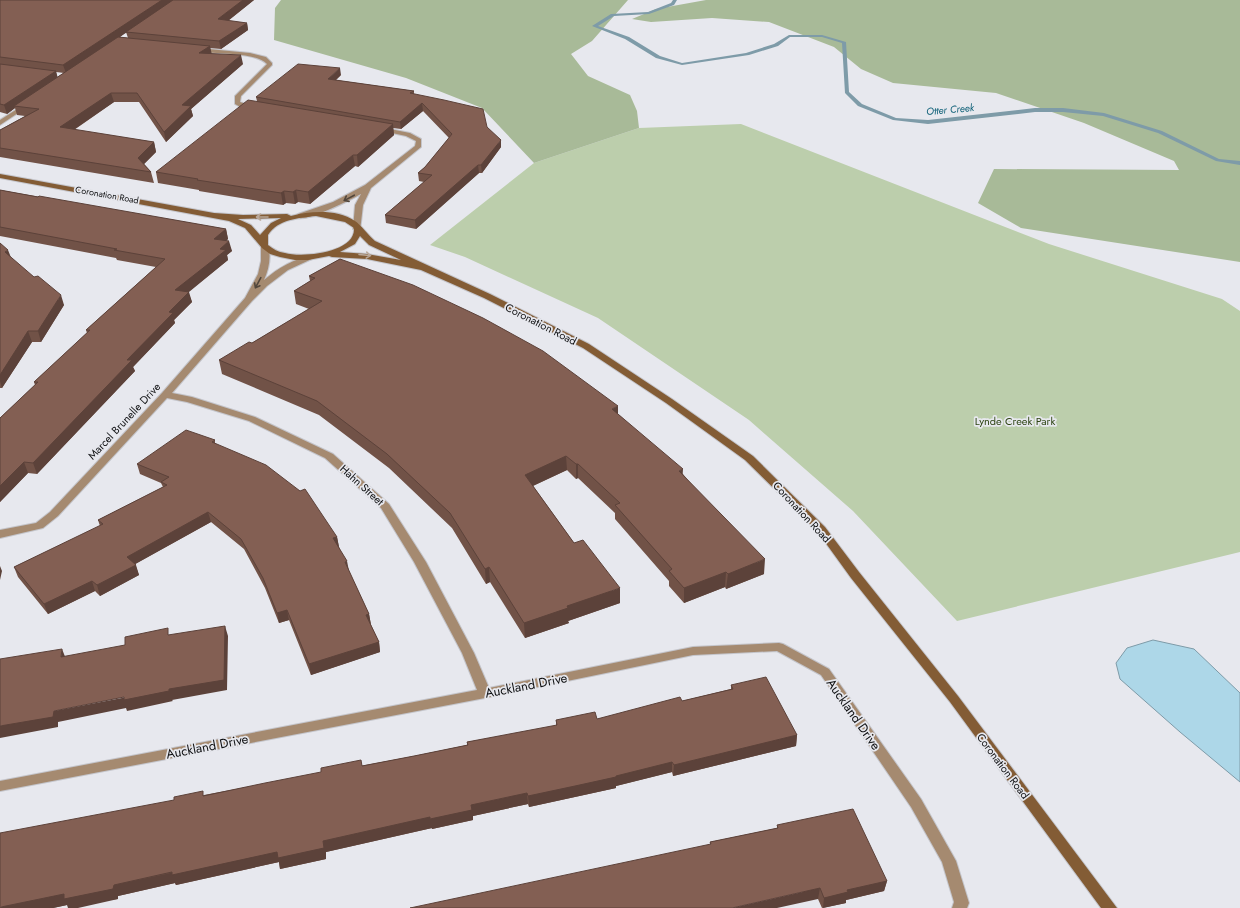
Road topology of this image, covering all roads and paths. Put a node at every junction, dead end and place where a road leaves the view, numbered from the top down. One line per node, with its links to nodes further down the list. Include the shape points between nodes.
1 (188, 49): 3 (street, via 264,58 270,64 238,96 237,103)
2 (30, 103): 4 (street)
3 (258, 109)
4 (0, 123)
5 (376, 128): 7 (street, via 408,134 419,140 418,147)
6 (0, 176): 8 (street, Coronation Road)
7 (368, 187): 9 (street, one-way to 9, via 326,209); 10 (street, via 359,205)
8 (214, 215): 9 (street, Coronation Road, one-way to 8); 11 (street, Coronation Road, via 240,221 253,229)
9 (301, 216): 10 (street, Coronation Road, via 337,216 353,222); 11 (street, via 286,219 266,231)
10 (357, 228): 12 (street, via 357,236 352,243 342,249); 13 (street, Coronation Road, via 372,243)
11 (264, 246): 12 (street, via 282,255); 14 (street, Marcel Brunelle Drive, one-way to 14, via 266,266)
12 (312, 257): 13 (street, Coronation Road, one-way to 13, via 363,255 383,257); 14 (street, Marcel Brunelle Drive, via 298,261 276,273)
13 (424, 268): 20 (street, Coronation Road, via 487,296 586,346 749,458 821,529 954,699)
14 (249, 299): 15 (street, Marcel Brunelle Drive)
15 (164, 395): 16 (street, Marcel Brunelle Drive, via 40,526); 17 (street, Hahn Street, via 189,399 252,419 329,456 385,506 420,562 468,653)
16 (0, 534)
17 (485, 693): 18 (street, Auckland Drive); 19 (street, Auckland Drive, via 693,651 779,647 825,672 916,803 949,861 962,903)
18 (0, 786)
19 (959, 908)
20 (1110, 908)

